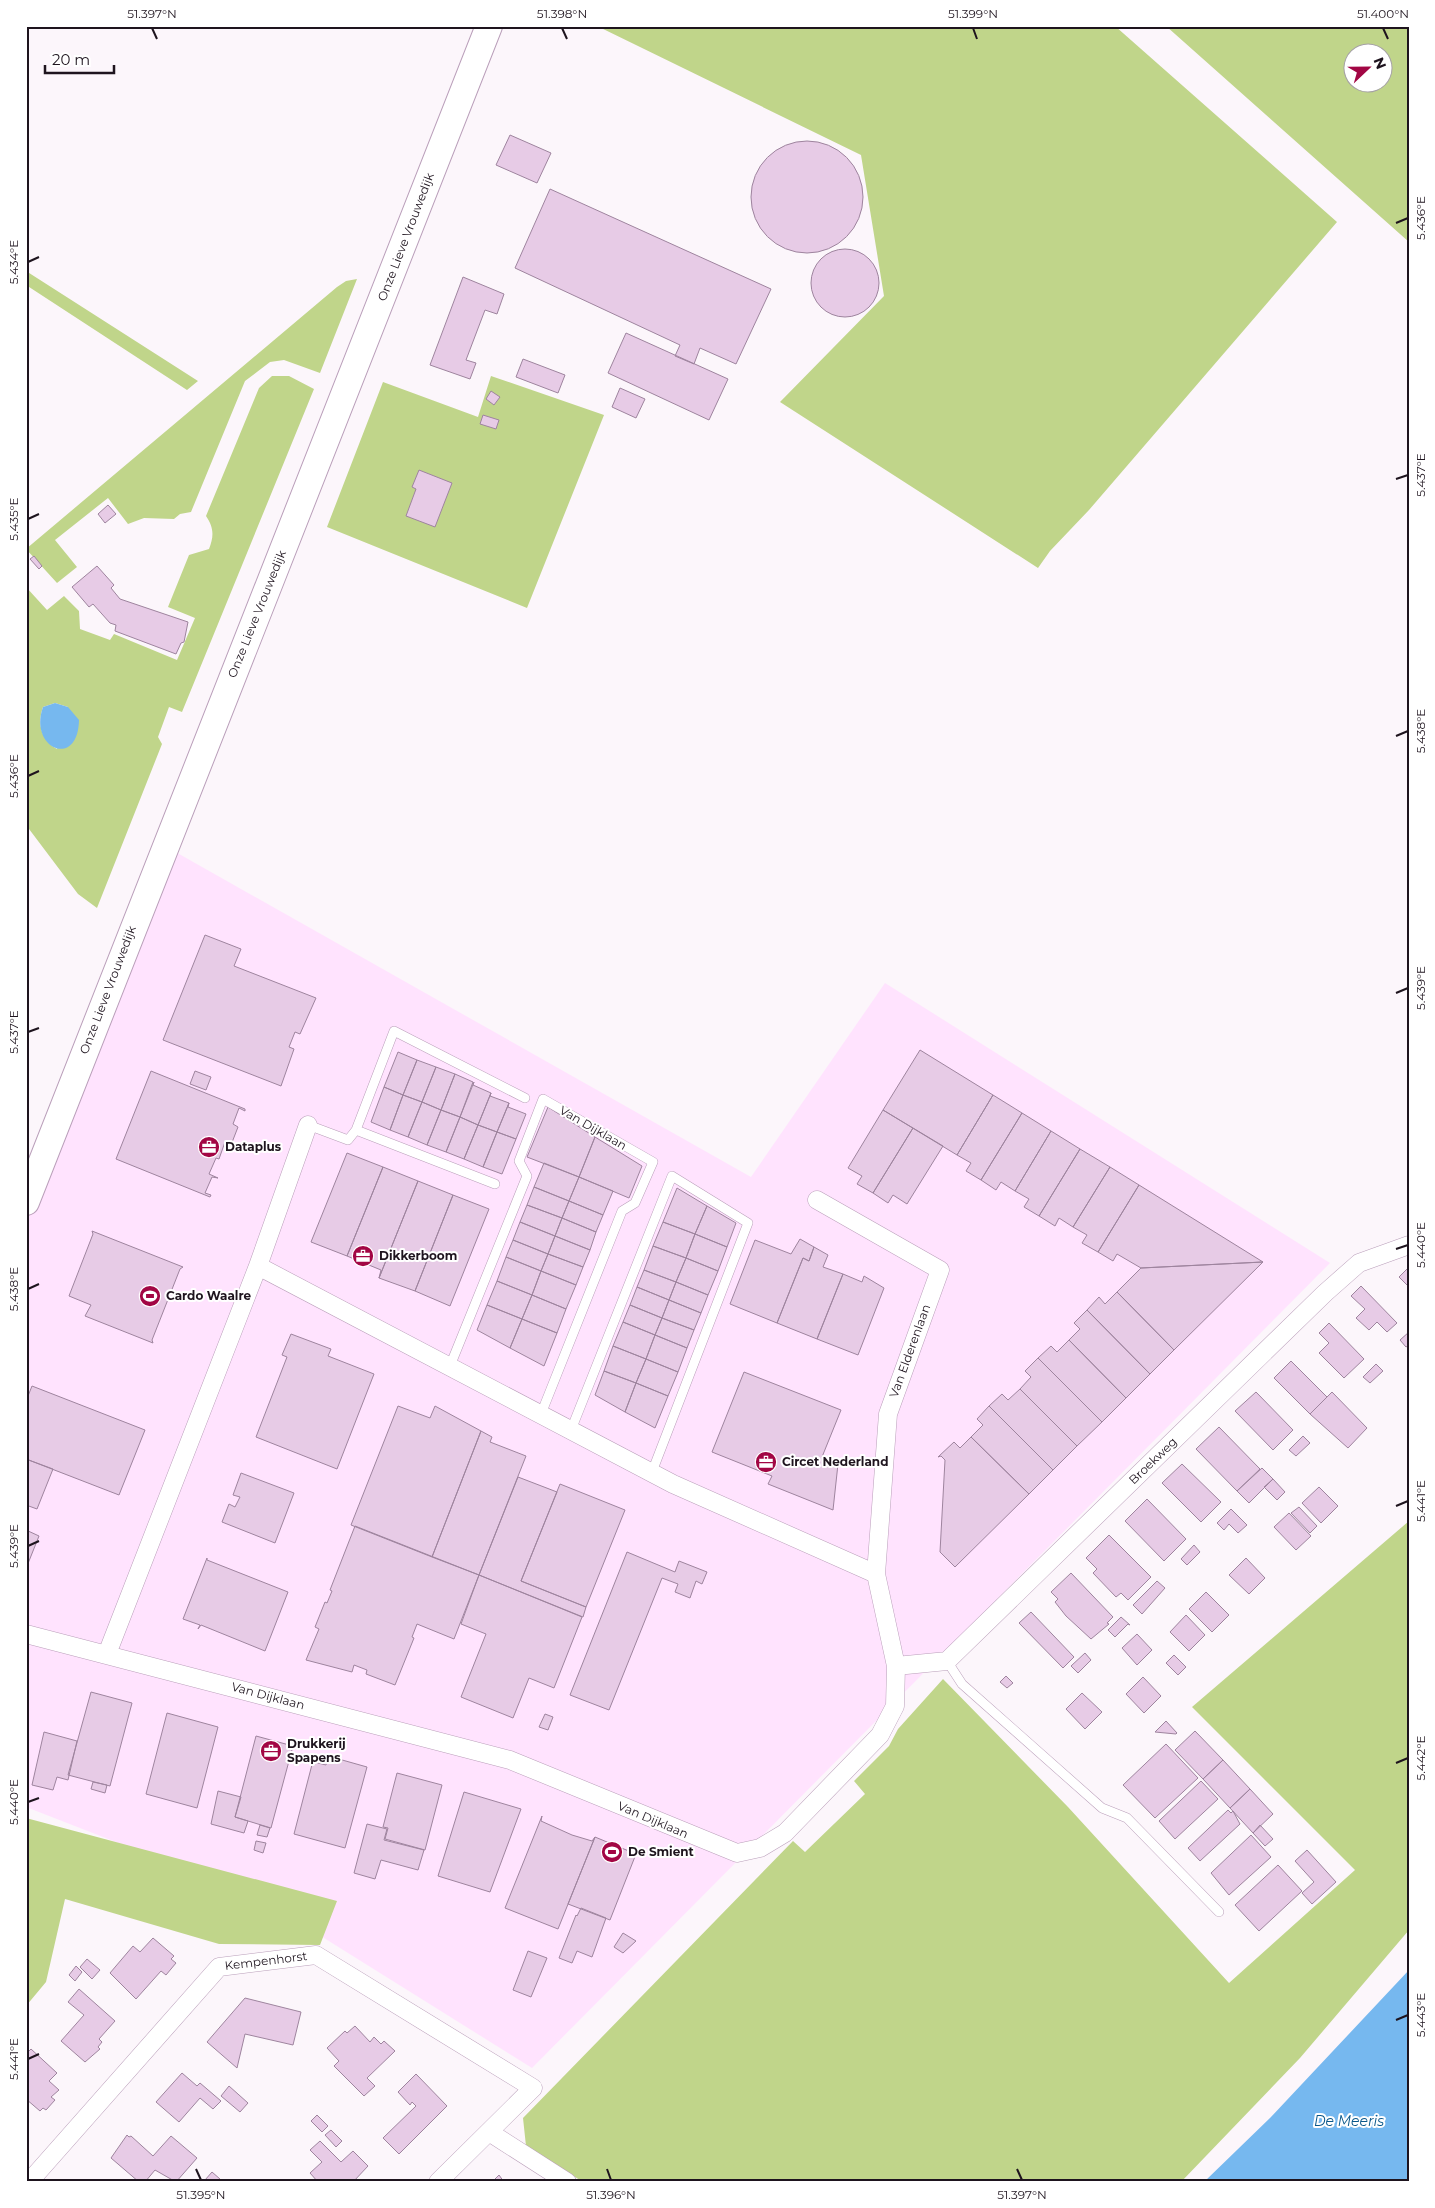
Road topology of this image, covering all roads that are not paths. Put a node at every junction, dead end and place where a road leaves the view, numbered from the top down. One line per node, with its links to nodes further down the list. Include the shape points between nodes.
1 (489, 26): 7 (main road, Onze Lieve Vrouwedijk)
2 (525, 1098): 4 (lane, via 394,1031)
3 (308, 1125): 4 (lane, via 348,1140); 9 (street)
4 (356, 1130): 5 (lane)
5 (495, 1184)
6 (817, 1200): 14 (street, Van Elderenlaan, via 940,1270 888,1414)
7 (26, 1202)
8 (1409, 1245): 17 (street, Broekweg, via 1359,1263 1325,1293)
9 (258, 1266): 10 (street); 16 (street)
10 (450, 1366): 11 (street); 11 (lane, Van Dijklaan, via 527,1176 519,1161 543,1099 653,1162 635,1203 622,1211)
11 (541, 1414): 12 (street)
12 (571, 1430): 13 (street); 13 (lane, via 672,1176 748,1223)
13 (652, 1472): 14 (street)
14 (876, 1574): 18 (street, Van Dijklaan)
15 (26, 1634): 16 (street, Van Dijklaan)
16 (107, 1654): 18 (street, Van Dijklaan, via 510,1760 736,1853 760,1848 785,1833 880,1735 895,1706)
17 (947, 1661): 18 (street); 19 (lane, via 962,1684 1102,1808 1127,1818)
18 (896, 1666)
19 (1219, 1912)
20 (489, 2132): 21 (street, Kempenhorst, via 533,2088 316,1955 218,1967); 22 (street); 23 (street)
21 (30, 2182)
22 (438, 2182)
23 (567, 2182)

